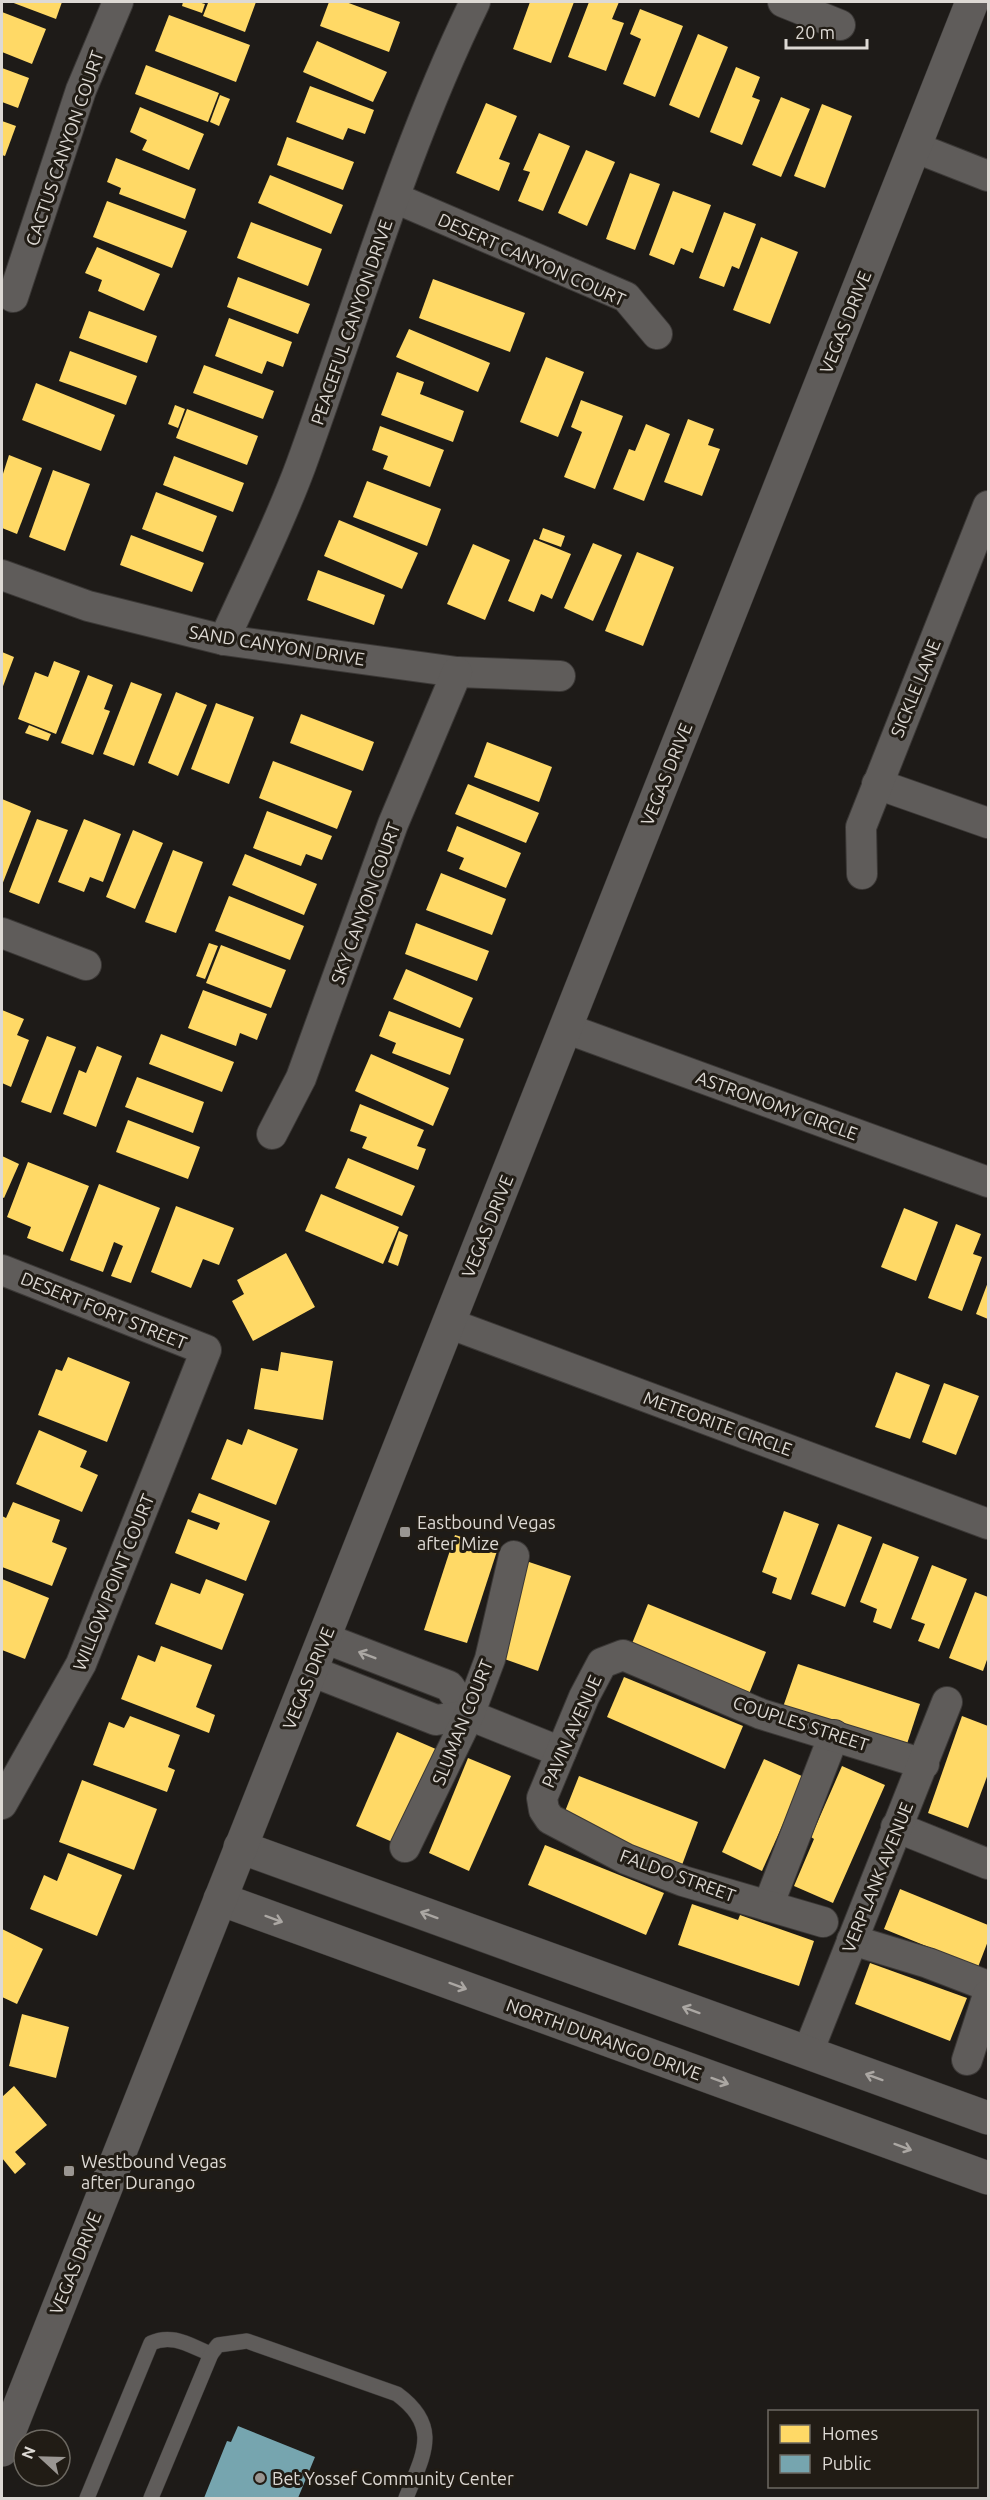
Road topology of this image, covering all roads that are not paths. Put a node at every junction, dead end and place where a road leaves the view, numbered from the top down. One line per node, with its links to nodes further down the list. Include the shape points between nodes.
1 (118, 2): 9 (street, CACTUS CANYON COURT, via 81,90)
2 (475, 2): 8 (street, PEACEFUL CANYON DRIVE, via 452,49)
3 (783, 2): 5 (street)
4 (972, 2): 6 (main road, VEGAS DRIVE)
5 (840, 25)
6 (914, 147): 7 (street); 21 (main road, VEGAS DRIVE)
7 (988, 176)
8 (395, 198): 10 (street, DESERT CANYON COURT, via 626,297); 13 (street, PEACEFUL CANYON DRIVE, via 300,468)
9 (13, 297)
10 (657, 334)
11 (988, 506): 16 (street, SICKLE LANE)
12 (2, 575): 13 (street, SAND CANYON DRIVE, via 88,606)
13 (224, 640): 14 (street, SAND CANYON DRIVE)
14 (458, 672): 15 (street, SAND CANYON DRIVE); 22 (street, SKY CANYON COURT, via 393,824 301,1078)
15 (560, 676)
16 (877, 784): 17 (street); 18 (street, SICKLE LANE, via 861,827)
17 (988, 824)
18 (861, 874)
19 (2, 933): 20 (street)
20 (86, 964)
21 (565, 1028): 23 (street, ASTRONOMY CIRCLE); 25 (main road, VEGAS DRIVE)
22 (272, 1134)
23 (988, 1182)
24 (2, 1270): 26 (street, DESERT FORT STREET)
25 (448, 1323): 27 (street, METEORITE CIRCLE); 29 (main road, VEGAS DRIVE)
26 (206, 1350): 38 (street, WILLOW POINT COURT, via 81,1664)
27 (988, 1524)
28 (514, 1556): 34 (street, SLUMAN COURT, via 490,1659)
29 (324, 1638): 31 (main road, VEGAS DRIVE); 32 (street, one-way to 29)
30 (612, 1658): 35 (street, COUPLES STREET, via 623,1656 761,1714); 36 (street, PAVIN AVENUE, via 602,1663)
31 (311, 1671): 32 (street); 41 (main road, VEGAS DRIVE)
32 (403, 1688): 34 (street, via 448,1686)
33 (947, 1702): 37 (street, VERPLANK AVENUE)
34 (469, 1715): 36 (street); 42 (street, SLUMAN COURT)
35 (834, 1735): 37 (street, COUPLES STREET); 45 (street)
36 (561, 1752): 39 (street, PAVIN AVENUE, via 542,1798)
37 (924, 1764): 40 (street, VERPLANK AVENUE)
38 (2, 1804)
39 (544, 1810): 45 (street, FALDO STREET, via 550,1819 626,1859)
40 (896, 1827): 43 (street); 47 (street, VERPLANK AVENUE)
41 (240, 1847): 44 (main road, VEGAS DRIVE); 50 (main road, one-way to 41)
42 (405, 1847)
43 (988, 1864)
44 (219, 1899): 53 (main road, NORTH DURANGO DRIVE, one-way to 53); 55 (main road, VEGAS DRIVE)
45 (768, 1906): 46 (street, FALDO STREET)
46 (823, 1922)
47 (852, 1940): 48 (street); 50 (street, VERPLANK AVENUE)
48 (988, 1986)
49 (988, 1995): 51 (street)
50 (808, 2052): 52 (main road, one-way to 50)
51 (967, 2060)
52 (988, 2118)
53 (988, 2178)
54 (211, 2354): 56 (lane, via 163,2337 151,2343); 57 (lane); 58 (lane, via 218,2345 247,2341 397,2394 420,2416 427,2446)
55 (2, 2450)
56 (87, 2499)
57 (151, 2499)
58 (406, 2499)

